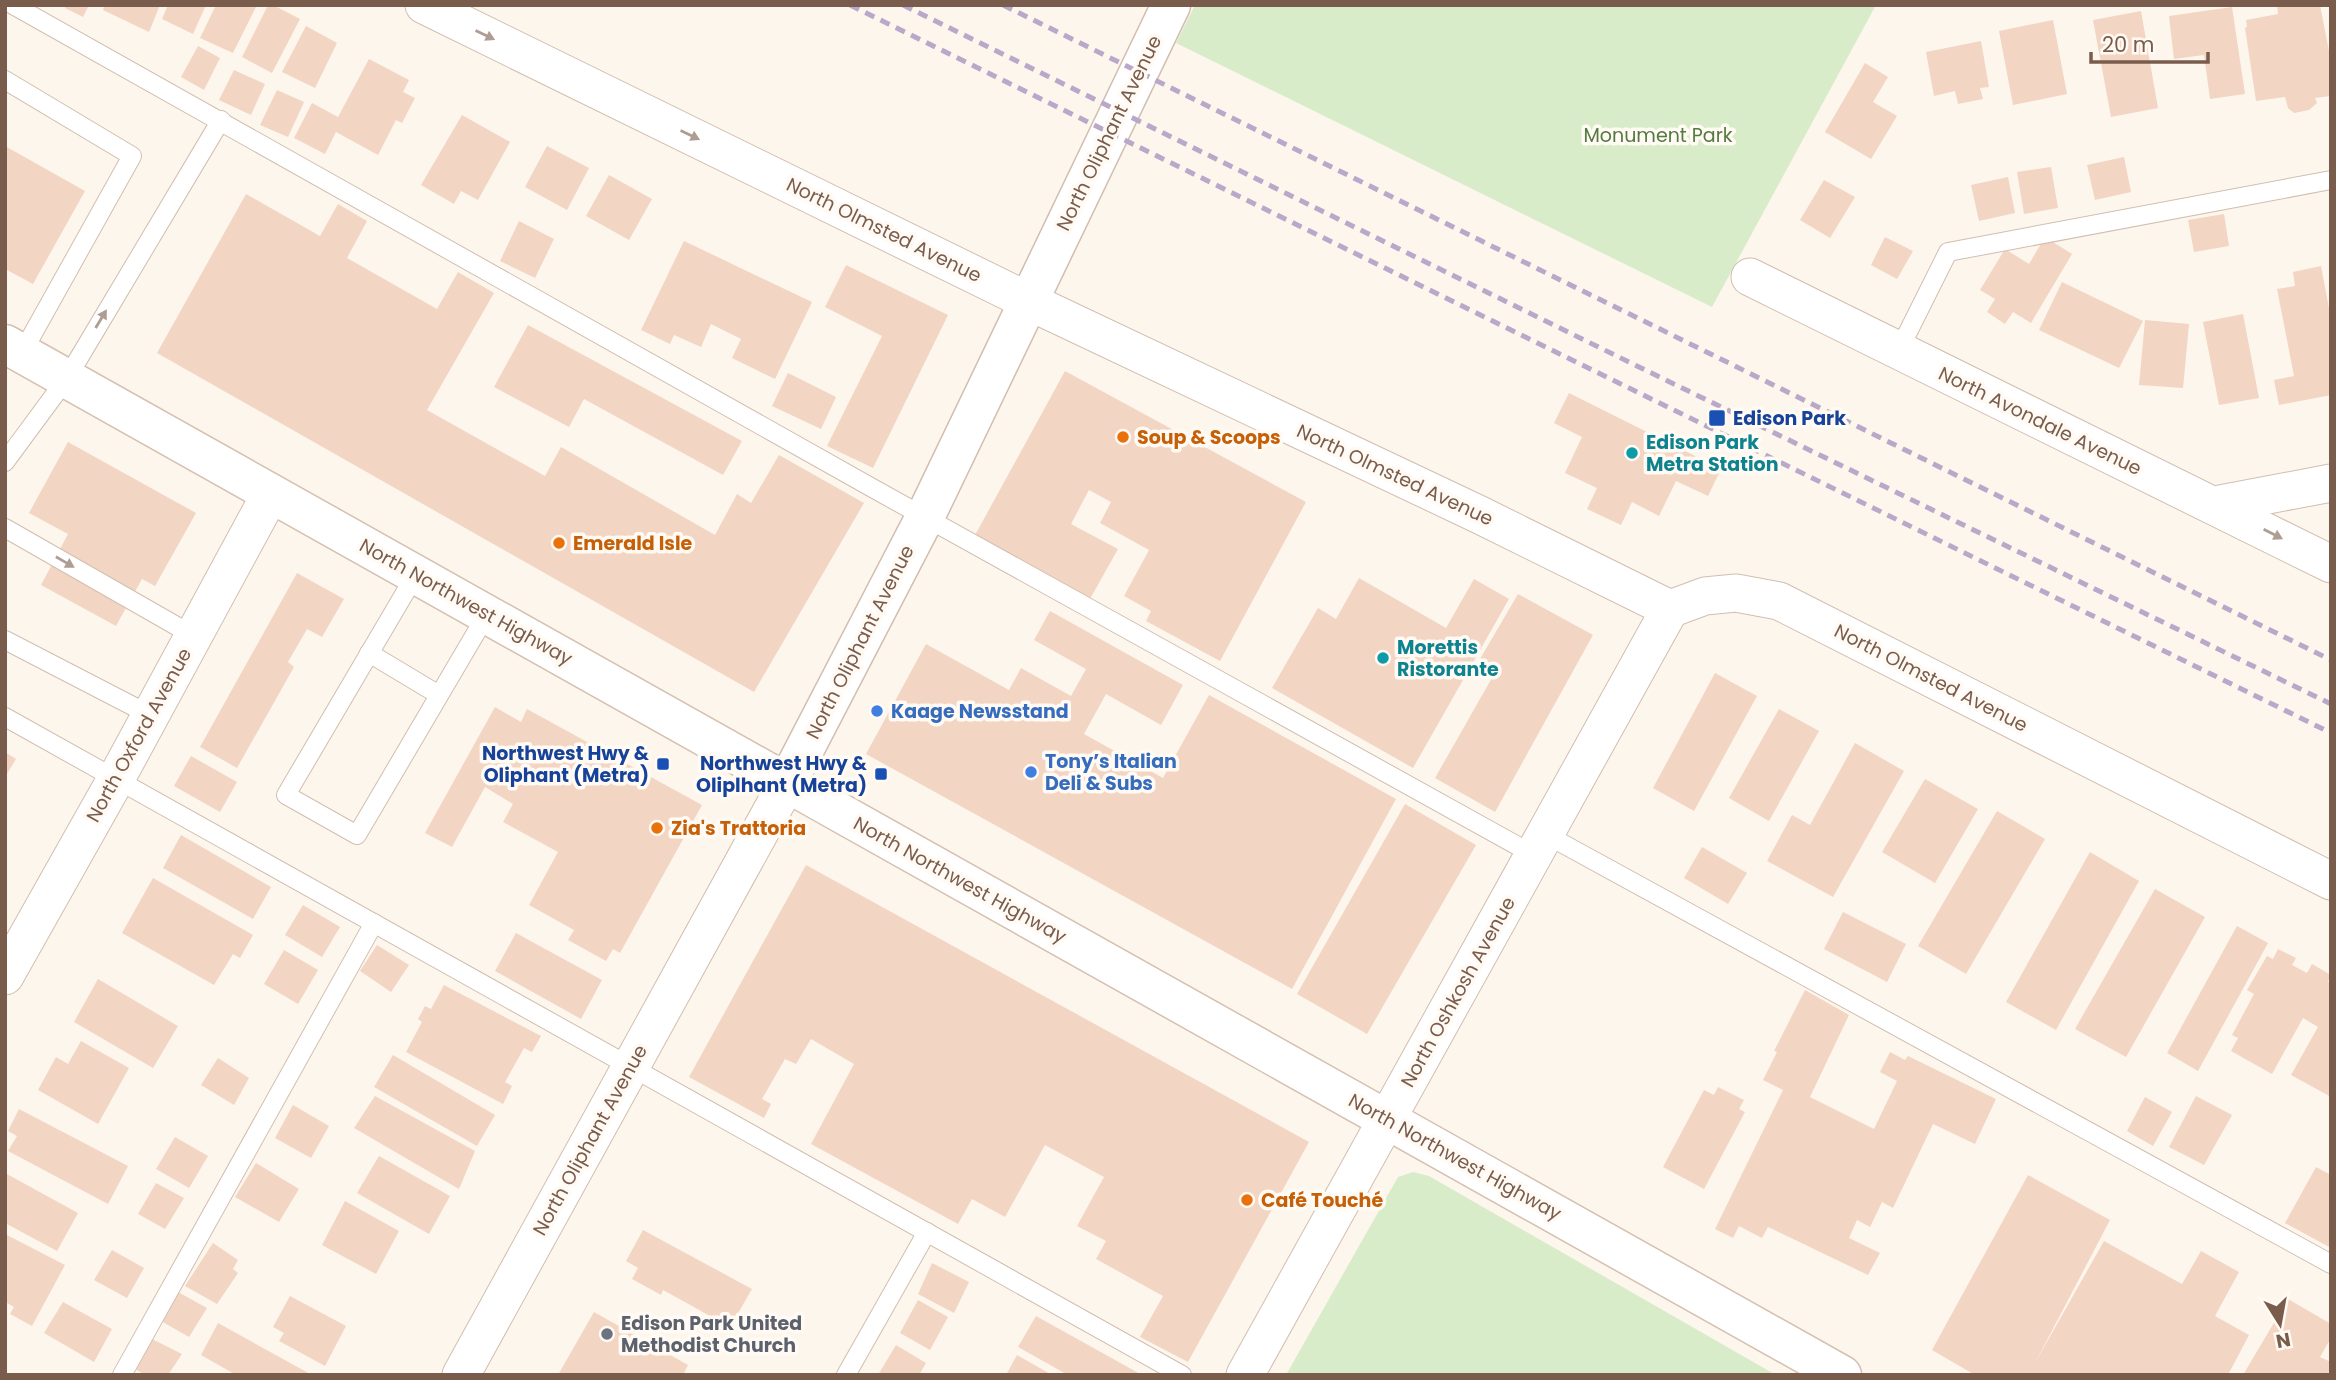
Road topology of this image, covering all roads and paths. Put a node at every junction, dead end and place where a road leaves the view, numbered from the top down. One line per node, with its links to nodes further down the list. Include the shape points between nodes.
1 (13, 5): 5 (lane)
2 (424, 5): 8 (street, North Olmsted Avenue, one-way to 8)
3 (1164, 8): 8 (main road, North Oliphant Avenue)
4 (5, 80): 9 (lane, via 132,156)
5 (221, 120): 11 (lane, one-way to 5); 16 (lane)
6 (2331, 180): 10 (lane, via 1948,252)
7 (1750, 277): 10 (street, North Avondale Avenue)
8 (1030, 302): 16 (main road, North Oliphant Avenue); 20 (street, North Olmsted Avenue)
9 (14, 348): 11 (main road, North Northwest Highway)
10 (1898, 352): 15 (street, North Avondale Avenue)
11 (66, 378): 12 (lane); 14 (main road, North Northwest Highway)
12 (5, 462)
13 (2331, 483): 15 (street)
14 (271, 493): 19 (main road, North Northwest Highway); 22 (street, North Oxford Avenue)
15 (2215, 505): 18 (street, North Avondale Avenue, one-way to 18)
16 (925, 517): 29 (main road, North Oliphant Avenue); 30 (lane)
17 (5, 528): 22 (lane, one-way to 22)
18 (2331, 564)
19 (415, 574): 21 (main road, North Northwest Highway); 24 (lane)
20 (1670, 609): 30 (street, North Oshkosh Avenue); 31 (street, North Olmsted Avenue, via 1705,596 1736,593 1779,600)
21 (487, 614): 25 (lane); 29 (main road, North Northwest Highway)
22 (194, 636): 26 (street, North Oxford Avenue)
23 (5, 640): 26 (lane)
24 (369, 653): 25 (lane); 25 (lane, via 286,795 357,835)
25 (439, 695)
26 (150, 715): 28 (street, North Oxford Avenue)
27 (5, 717): 28 (lane)
28 (116, 779): 32 (lane); 33 (street, North Oxford Avenue)
29 (787, 783): 34 (street, North Oliphant Avenue); 35 (main road, North Northwest Highway)
30 (1540, 844): 35 (street, North Oshkosh Avenue); 37 (lane)
31 (2331, 881)
32 (374, 923): 34 (lane); 38 (lane)
33 (5, 976)
34 (631, 1066): 36 (lane); 39 (street, North Oliphant Avenue)
35 (1387, 1119): 42 (street, North Oshkosh Avenue); 43 (main road, North Northwest Highway)
36 (927, 1232): 40 (lane); 41 (lane)
37 (2331, 1264)
38 (121, 1375)
39 (461, 1375)
40 (846, 1375)
41 (1182, 1375)
42 (1245, 1375)
43 (1842, 1375)

